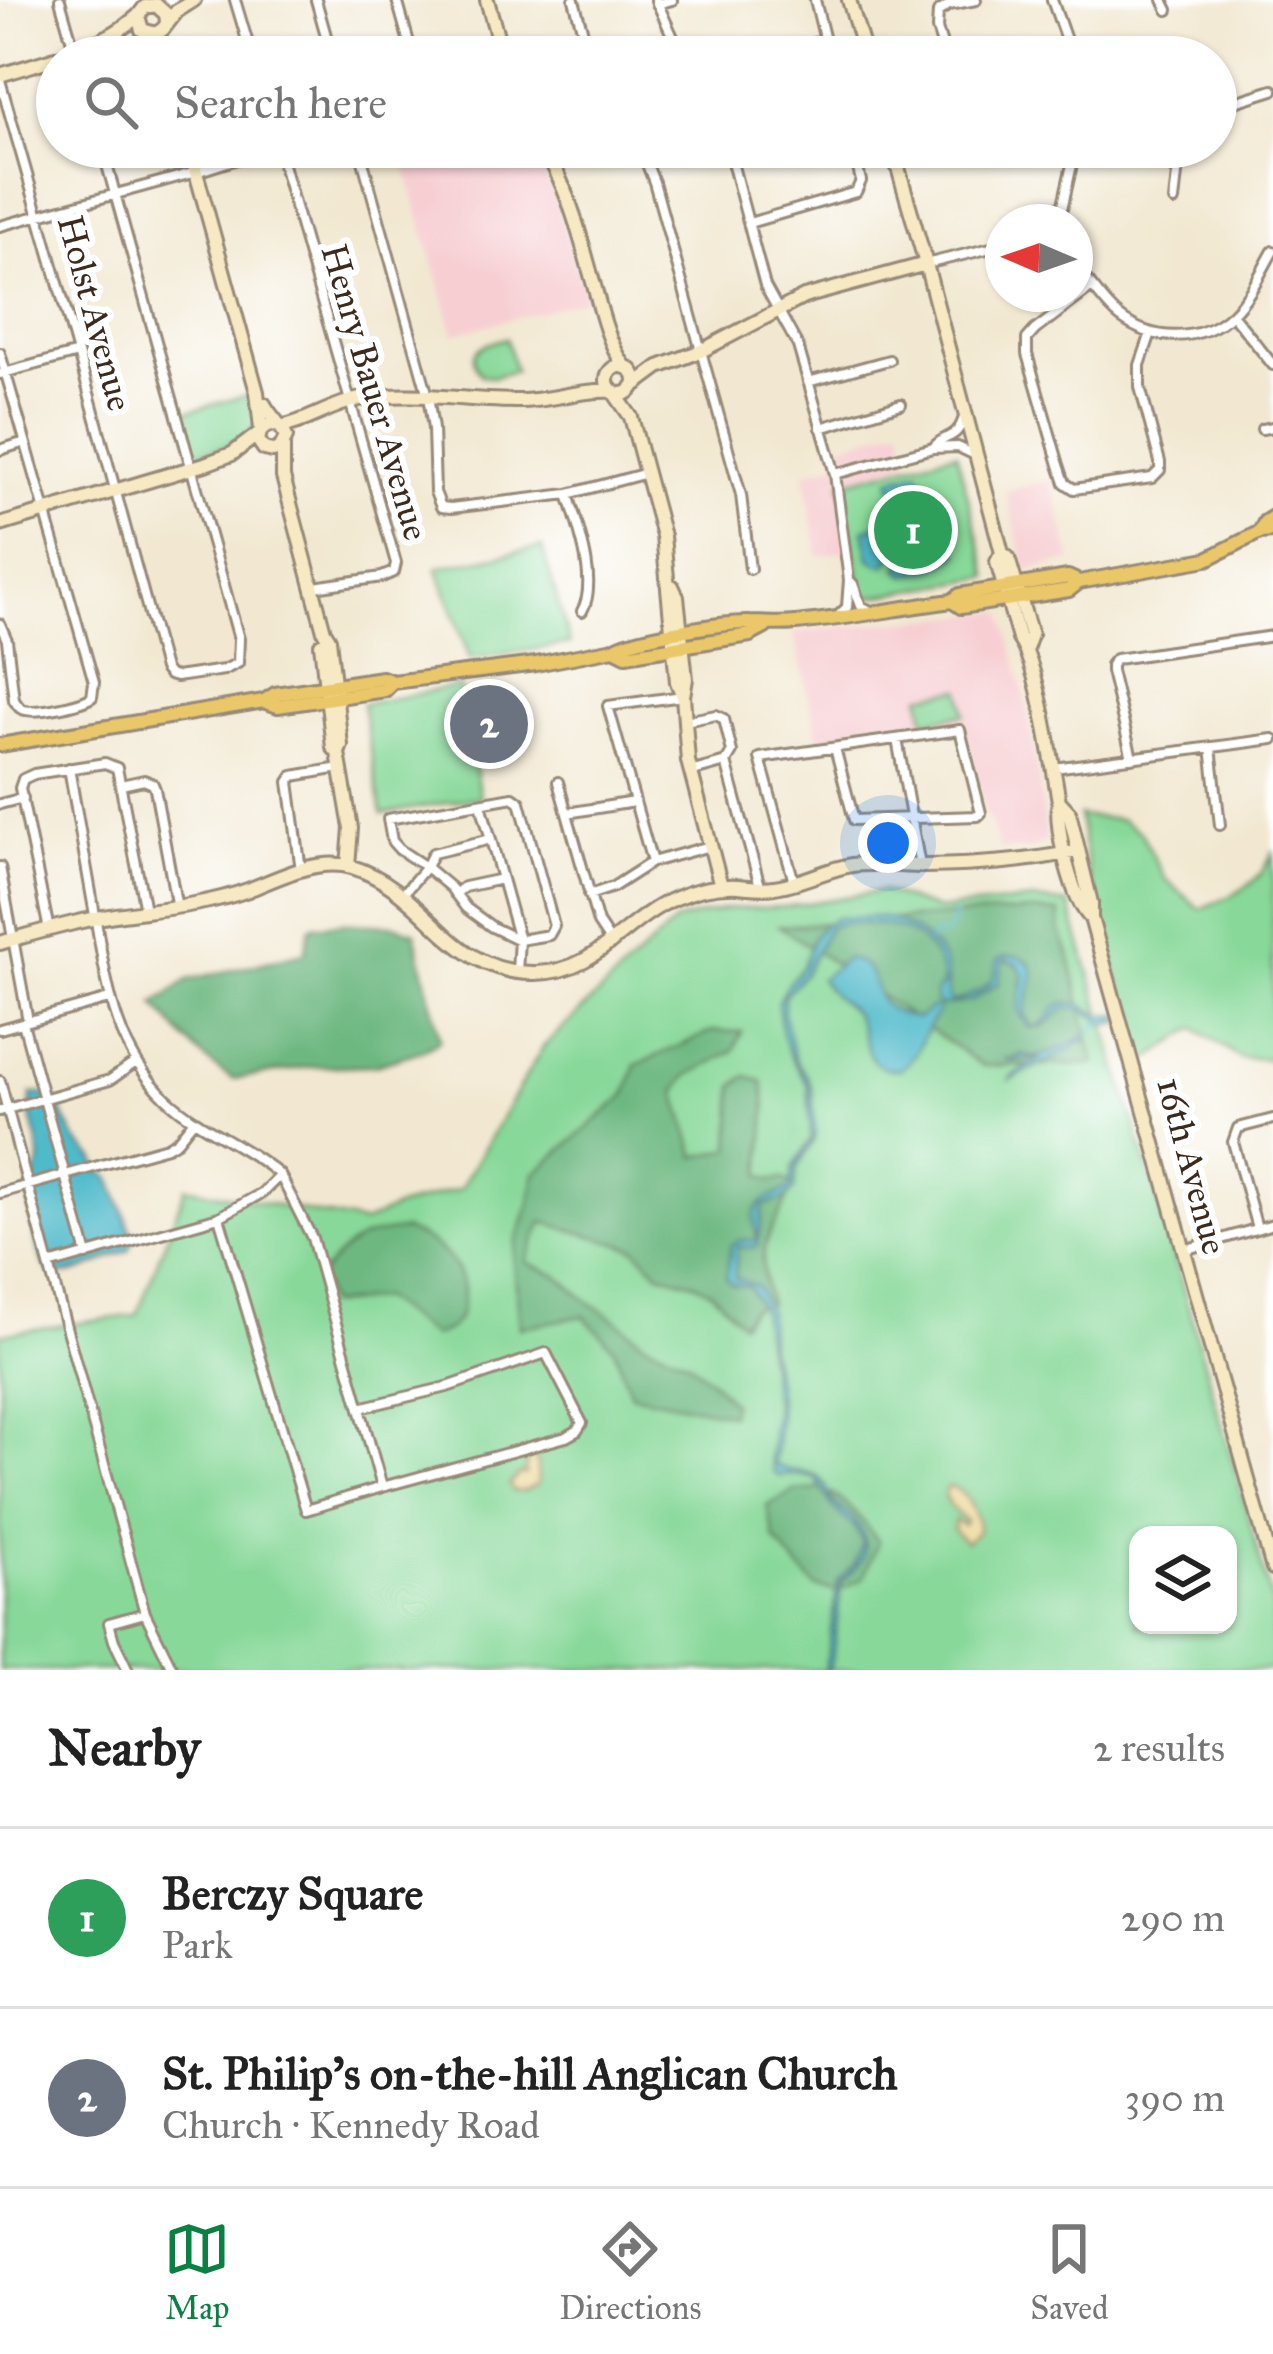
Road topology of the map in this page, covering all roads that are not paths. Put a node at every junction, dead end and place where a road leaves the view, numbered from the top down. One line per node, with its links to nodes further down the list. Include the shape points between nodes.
1 (60, 0): 18 (street)
2 (190, 0): 16 (street); 17 (street)
3 (235, 0): 21 (street)
4 (316, 0): 22 (street)
5 (397, 0): 23 (street)
6 (487, 0): 24 (street)
7 (574, 0): 25 (street)
8 (672, 0): 14 (street)
9 (815, 0): 27 (street)
10 (849, 0): 28 (street)
11 (976, 0): 29 (street, via 938,12)
12 (1052, 0): 30 (street)
13 (1163, 0): 15 (street)
14 (657, 2): 26 (street)
15 (1168, 10)
16 (148, 13): 17 (street, via 166,14); 17 (street, via 156,34); 19 (street)
17 (165, 26): 20 (street)
18 (70, 36)
19 (110, 36)
20 (165, 36)
21 (246, 36)
22 (326, 36)
23 (407, 36)
24 (497, 36)
25 (584, 36)
26 (672, 36)
27 (824, 36)
28 (860, 36)
29 (940, 36)
30 (1065, 36)
31 (36, 66): 32 (street)
32 (0, 78): 51 (street, Holst Avenue)
33 (1273, 90): 34 (street)
34 (1237, 101)
35 (108, 168): 48 (street)
36 (195, 168): 47 (street)
37 (209, 168): 47 (street)
38 (282, 168): 76 (street, Henry Bauer Avenue)
39 (365, 168): 75 (street)
40 (556, 168): 68 (street)
41 (648, 168): 62 (street)
42 (735, 168): 52 (street)
43 (859, 168): 52 (street, via 856,192)
44 (898, 168): 56 (street, 16th Avenue)
45 (1071, 168): 50 (street)
46 (1178, 168): 49 (street)
47 (196, 172): 48 (street); 73 (street)
48 (116, 194): 51 (street); 90 (street)
49 (1174, 201)
50 (1063, 204)
51 (40, 216): 53 (street); 63 (street, Holst Avenue)
52 (749, 223): 58 (street)
53 (0, 226)
54 (985, 249): 56 (street)
55 (1273, 250): 60 (street)
56 (926, 264): 58 (street); 78 (street, 16th Avenue)
57 (1093, 287): 61 (street, via 1122,319)
58 (778, 311): 62 (street); 70 (street)
59 (1059, 312): 61 (street, via 1027,339 1027,355 1065,483 1074,489 1152,478 1160,470 1140,387)
60 (1232, 314): 61 (street, via 1193,334); 66 (street)
61 (1151, 333)
62 (701, 351): 67 (street); 99 (street, via 741,495)
63 (79, 352): 69 (street); 93 (street, Holst Avenue)
64 (0, 353): 69 (street)
65 (889, 360): 70 (street)
66 (1273, 365)
67 (659, 368): 68 (street); 71 (street)
68 (618, 370): 71 (street, via 634,378); 72 (street); 74 (street)
69 (3, 373): 85 (street)
70 (808, 382): 82 (street)
71 (631, 388): 72 (street); 79 (street)
72 (612, 391): 74 (street); 79 (street)
73 (257, 392): 81 (street); 86 (street)
74 (579, 393): 75 (street, via 517,401)
75 (428, 396): 76 (street); 94 (street, via 441,507)
76 (350, 402): 80 (street); 101 (street, Henry Bauer Avenue, via 394,572)
77 (901, 404): 82 (street)
78 (964, 410): 87 (street, via 960,430); 89 (street, 16th Avenue)
79 (631, 417): 91 (street)
80 (305, 421): 81 (street); 86 (street)
81 (279, 426): 86 (street, via 286,436)
82 (821, 428): 92 (street)
83 (1273, 428): 84 (street)
84 (1262, 429)
85 (25, 442): 88 (street); 95 (street)
86 (270, 442): 90 (street); 101 (street)
87 (933, 448): 89 (street); 92 (street)
88 (0, 449)
89 (976, 456): 102 (street, 16th Avenue)
90 (192, 469): 93 (street); 93 (street, Holst Avenue, via 239,639 238,662 224,670 166,673)
91 (647, 473): 94 (street); 108 (street, via 677,597)
92 (836, 474): 100 (street)
93 (116, 492): 95 (street)
94 (568, 494): 103 (street, via 589,590)
95 (45, 512): 97 (street); 106 (street, via 92,697 23,710 14,700)
96 (1273, 517): 98 (main road)
97 (0, 525)
98 (1267, 532): 102 (main road, via 1207,559 1079,582 1068,577)
99 (750, 569)
100 (849, 580): 104 (street, via 861,606); 105 (street, via 847,607)
101 (314, 587): 109 (street, via 328,639)
102 (1012, 593): 104 (main road, via 962,607 952,601); 121 (street, 16th Avenue)
103 (582, 611)
104 (874, 612): 105 (main road)
105 (836, 618): 108 (main road)
106 (0, 624)
107 (1273, 636): 117 (street, via 1116,659 1111,671)
108 (677, 640): 109 (main road, via 626,655 614,649 393,682 386,690); 110 (street)
109 (330, 692): 114 (main road, via 275,694); 118 (street)
110 (683, 696): 111 (street); 126 (street, via 608,706)
111 (685, 721): 119 (street, via 722,716 732,752); 122 (street)
112 (896, 739): 116 (street); 130 (street); 130 (street, via 960,730 981,813)
113 (1273, 740): 115 (street)
114 (0, 745)
115 (1210, 747): 117 (street); 131 (street)
116 (835, 748): 130 (street, via 854,820); 142 (street, via 760,758)
117 (1132, 758): 121 (street)
118 (339, 761): 136 (street, via 351,828); 140 (street, via 289,782)
119 (726, 762): 122 (street); 144 (street)
120 (69, 768): 124 (street, via 114,764); 125 (street, via 23,779); 150 (street)
121 (1053, 768): 134 (street, 16th Avenue, via 1059,801 1070,812)
122 (690, 772): 133 (street)
123 (558, 782): 129 (street)
124 (121, 785): 148 (street, via 144,780 155,789); 149 (street)
125 (23, 798): 127 (street); 151 (street)
126 (634, 802): 129 (street); 135 (street)
127 (0, 804)
128 (481, 804): 132 (street); 139 (street, via 388,819 392,841); 152 (street, via 520,802 554,926 549,935)
129 (567, 813): 147 (street)
130 (911, 819): 137 (street)
131 (1220, 825)
132 (491, 839): 139 (street, via 433,853); 141 (street)
133 (710, 846): 135 (street); 143 (street)
134 (1072, 852): 137 (street); 172 (street, 16th Avenue)
135 (652, 862): 147 (street)
136 (348, 866): 140 (street); 145 (street)
137 (920, 866): 142 (street, via 852,865)
138 (0, 867): 153 (street)
139 (426, 867): 145 (street); 146 (street)
140 (301, 870): 148 (street)
141 (502, 879): 146 (street); 152 (street)
142 (794, 882): 144 (street)
143 (721, 886): 144 (street); 154 (street, via 657,907)
144 (760, 888)
145 (403, 894): 155 (street, via 477,960)
146 (455, 894): 152 (street)
147 (590, 896): 154 (street)
148 (177, 908): 149 (street)
149 (145, 912): 150 (street)
150 (95, 918): 151 (street); 156 (street)
151 (49, 929): 153 (street)
152 (519, 940): 155 (street)
153 (7, 941): 157 (street)
154 (612, 944): 155 (street, via 574,968)
155 (516, 972)
156 (109, 999): 157 (street); 159 (street)
157 (25, 1022): 158 (street); 161 (street)
158 (0, 1029)
159 (136, 1062): 161 (street, via 110,1080); 164 (street)
160 (0, 1082): 162 (street)
161 (44, 1099): 162 (street); 166 (street)
162 (3, 1110): 167 (street)
163 (1273, 1119): 171 (street, via 1238,1128 1233,1142)
164 (194, 1120): 165 (street); 166 (street, via 167,1147)
165 (280, 1175): 169 (street); 175 (street, via 312,1238)
166 (66, 1177): 167 (street); 173 (street)
167 (27, 1186): 168 (street); 174 (street)
168 (0, 1193)
169 (219, 1217): 173 (street); 176 (street, via 306,1510)
170 (1273, 1224): 171 (street)
171 (1257, 1228): 172 (street)
172 (1184, 1250): 177 (street, 16th Avenue)
173 (87, 1255): 174 (street)
174 (49, 1265): 178 (street)
175 (360, 1408): 176 (street); 176 (street, via 546,1353 581,1423 566,1437)
176 (382, 1487)
177 (1273, 1569)
178 (146, 1613): 179 (street, via 109,1623); 180 (street)
179 (128, 1670)
180 (173, 1670)

